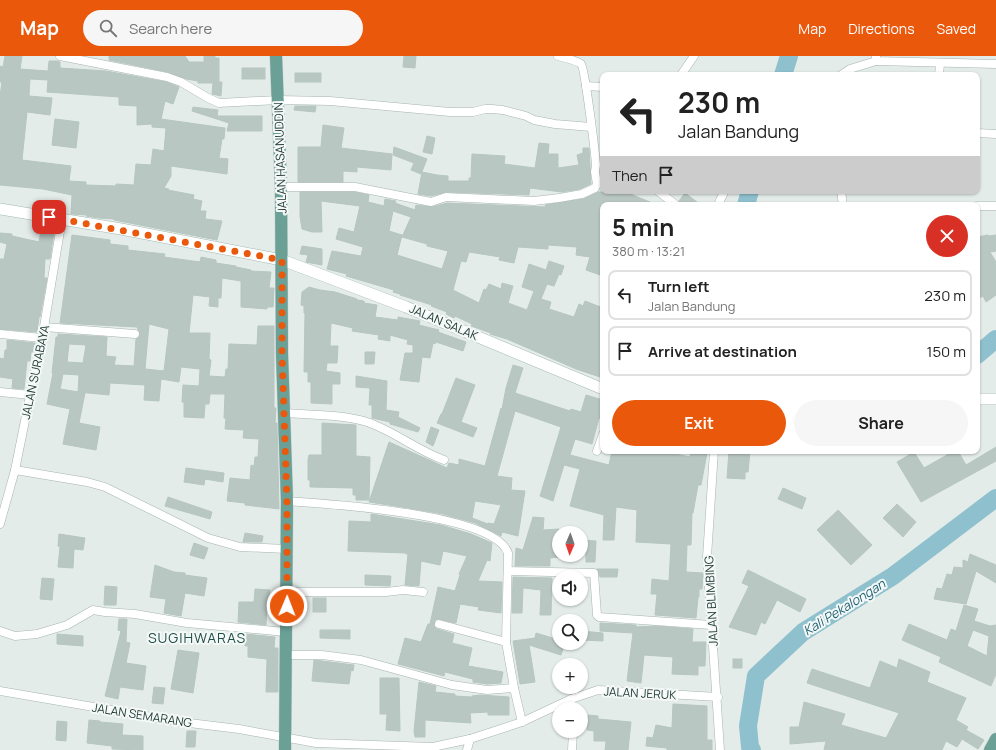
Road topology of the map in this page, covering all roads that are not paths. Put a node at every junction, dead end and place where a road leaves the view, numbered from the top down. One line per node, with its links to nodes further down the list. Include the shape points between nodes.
1 (60, 56): 13 (street, via 167,77 219,103)
2 (276, 56): 13 (main road, JALAN HASANUDDIN)
3 (558, 56): 11 (street, via 581,64)
4 (694, 56): 8 (street)
5 (876, 59): 6 (street); 9 (street)
6 (940, 64): 7 (street); 10 (street)
7 (996, 64)
8 (683, 72)
9 (846, 72)
10 (939, 72)
11 (586, 86): 12 (street); 14 (street)
12 (600, 87)
13 (278, 100): 14 (street, via 330,101 450,112 492,109 555,124); 18 (main road, JALAN HASANUDDIN)
14 (591, 127): 17 (street, via 595,172)
15 (980, 133): 16 (street)
16 (996, 134)
17 (600, 183): 18 (street, via 582,194 534,201 446,197 431,202 356,188)
18 (281, 187): 25 (main road, JALAN HASANUDDIN)
19 (662, 194): 20 (street)
20 (672, 202)
21 (980, 206): 22 (street)
22 (996, 206)
23 (0, 209): 24 (main road, JALAN SALAK)
24 (62, 219): 25 (main road, JALAN SALAK); 26 (street, JALAN SURABAYA)
25 (282, 260): 30 (main road, JALAN SALAK, via 406,307); 35 (main road, JALAN HASANUDDIN)
26 (44, 327): 28 (street); 29 (street, JALAN SURABAYA)
27 (0, 334): 29 (street)
28 (135, 334)
29 (42, 338): 32 (street, JALAN SURABAYA)
30 (600, 388)
31 (0, 392): 32 (street)
32 (30, 395): 40 (street, JALAN SURABAYA)
33 (980, 399): 34 (main road)
34 (996, 399)
35 (284, 413): 39 (street, via 352,418 367,422); 41 (main road, JALAN HASANUDDIN)
36 (600, 444): 37 (street)
37 (598, 451)
38 (714, 454): 49 (street, JALAN BLIMBING, via 707,557)
39 (444, 460)
40 (15, 470): 42 (street, JALAN SURABAYA); 44 (street, via 105,487 227,545 240,548)
41 (287, 501): 44 (main road, JALAN HASANUDDIN); 45 (street, via 376,508 452,521 481,531 502,544 508,553)
42 (3, 502): 43 (street, JALAN SURABAYA)
43 (0, 524)
44 (286, 549): 46 (main road, JALAN HASANUDDIN)
45 (508, 571): 49 (street, via 594,573 599,617); 52 (street)
46 (287, 592): 47 (street); 51 (main road, JALAN HASANUDDIN)
47 (423, 592)
48 (439, 624): 52 (street)
49 (711, 625): 56 (street, JALAN BLIMBING)
50 (0, 631): 51 (street, via 15,636 37,634 67,625 93,610)
51 (286, 632): 53 (main road, JALAN HASANUDDIN)
52 (506, 642): 54 (street)
53 (286, 656): 54 (street, via 322,655 361,660 466,688); 60 (main road, JALAN HASANUDDIN)
54 (514, 688): 59 (street)
55 (0, 691): 60 (street, JALAN SEMARANG)
56 (718, 697): 57 (street, JALAN JERUK, via 598,690); 67 (street, JALAN BLIMBING)
57 (571, 699): 58 (street); 59 (street, JALAN JERUK)
58 (571, 702)
59 (522, 722): 62 (street, JALAN JERUK)
60 (285, 737): 62 (street, JALAN JERUK, via 316,743 433,747); 64 (main road, JALAN HASANUDDIN)
61 (573, 738): 66 (street)
62 (470, 739): 65 (street)
63 (996, 740): 68 (main road)
64 (285, 750)
65 (467, 750)
66 (572, 750)
67 (720, 750)
68 (990, 750)

